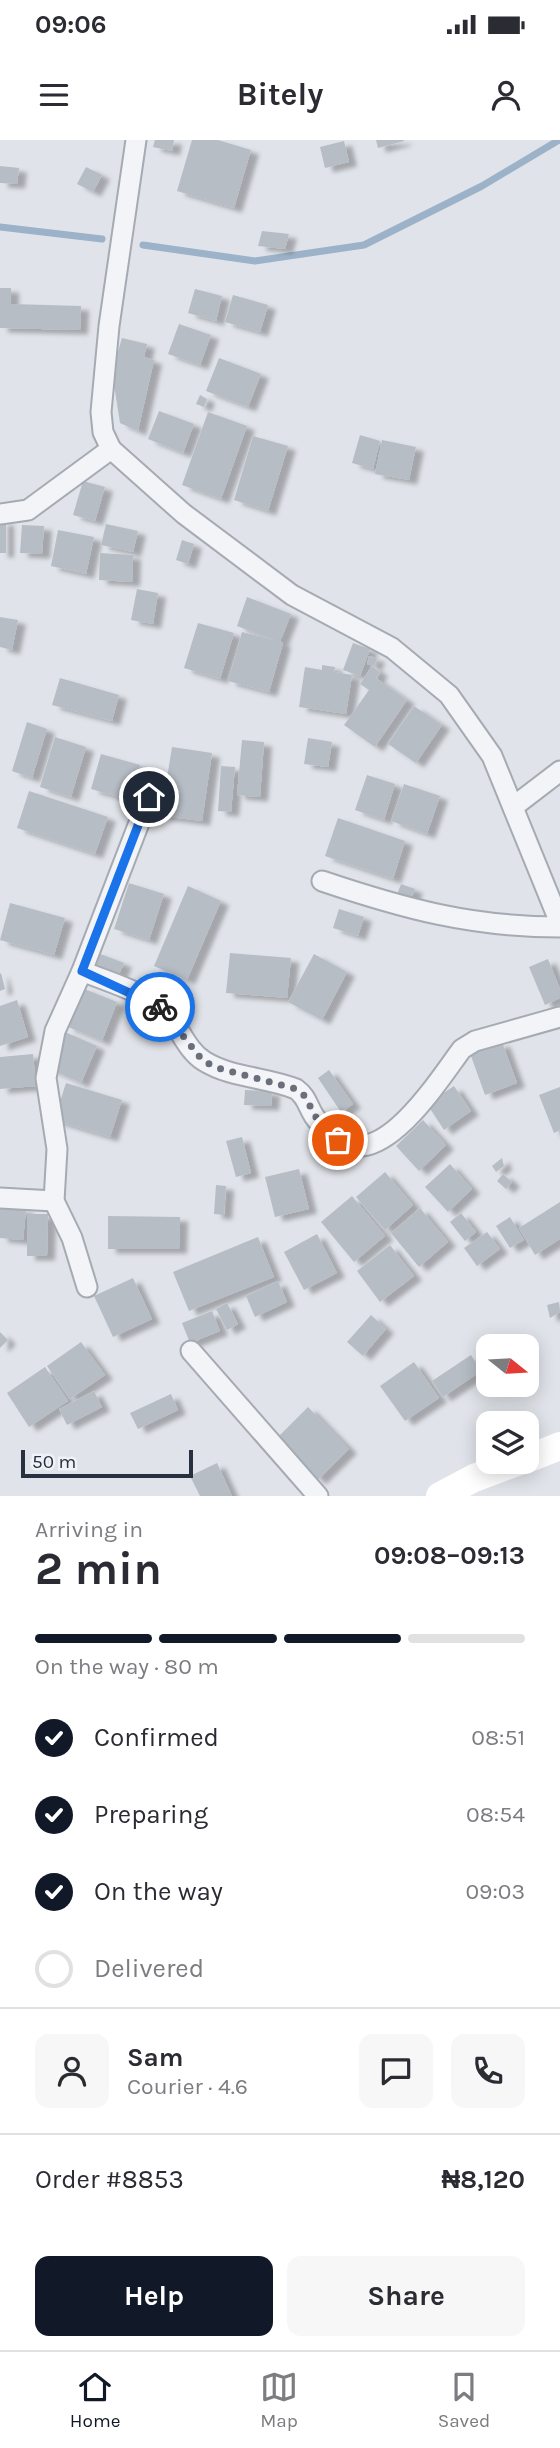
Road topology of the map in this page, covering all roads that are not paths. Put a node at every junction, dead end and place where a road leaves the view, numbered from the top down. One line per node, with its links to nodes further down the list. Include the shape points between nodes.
1 (136, 140): 2 (street, via 109,326 101,412)
2 (107, 440): 3 (street, via 94,462 28,510); 6 (street, via 184,514 292,595 392,648 449,695 492,756)
3 (0, 514)
4 (560, 771): 6 (street)
5 (149, 797): 9 (street)
6 (513, 807): 8 (street)
7 (322, 881): 8 (street, via 458,921 519,927)
8 (560, 925)
9 (82, 971): 10 (street, via 154,1002 203,1061 296,1089 338,1140 351,1146 369,1147 401,1125 462,1049 475,1041); 12 (street, via 55,1031 46,1078 57,1149)
10 (560, 1017)
11 (0, 1198): 12 (street)
12 (54, 1202): 13 (street, via 72,1238)
13 (87, 1287)
14 (191, 1351): 18 (street)
15 (560, 1446): 16 (main road)
16 (539, 1454)
17 (485, 1474): 19 (main road)
18 (318, 1496)
19 (440, 1496)

